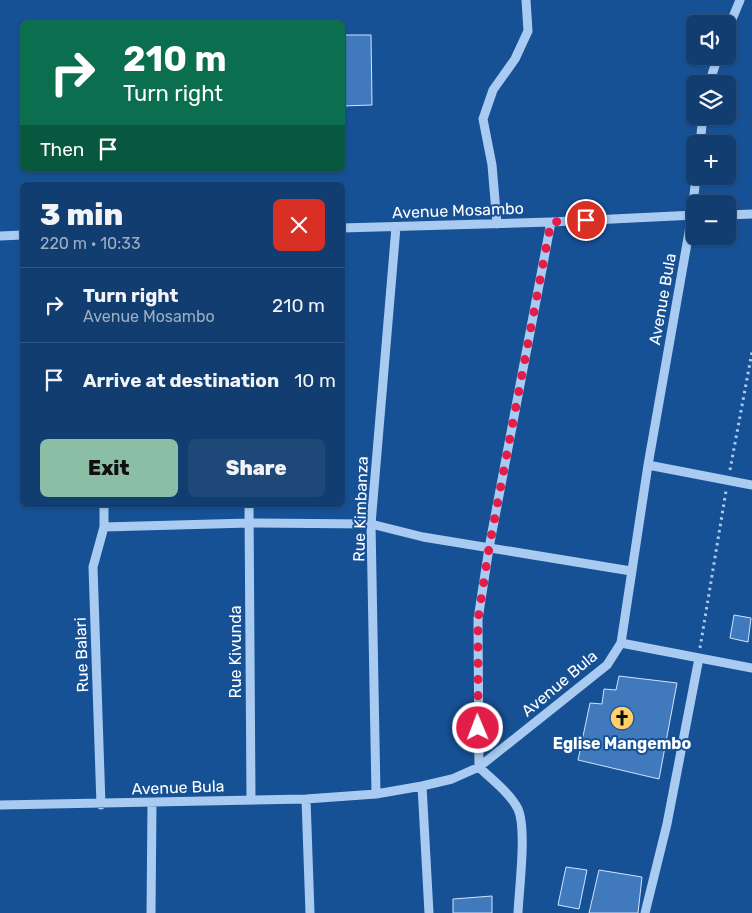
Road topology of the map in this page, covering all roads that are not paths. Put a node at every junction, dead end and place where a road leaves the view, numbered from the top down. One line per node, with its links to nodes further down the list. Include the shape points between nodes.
1 (526, 0): 8 (street, via 528,31 515,59 493,90 483,119 492,165)
2 (740, 0): 3 (street)
3 (734, 15)
4 (736, 214): 5 (street)
5 (752, 214)
6 (686, 215): 7 (street, Avenue Mosambo)
7 (551, 222): 8 (street, Avenue Mosambo); 21 (street)
8 (497, 224): 9 (street, Avenue Mosambo)
9 (396, 227): 10 (street, Avenue Mosambo); 19 (street, Rue Kimbanza)
10 (345, 228)
11 (20, 235): 12 (street)
12 (0, 236)
13 (688, 245): 14 (street, Avenue Bula)
14 (648, 465): 15 (street); 22 (street, Avenue Bula)
15 (752, 485)
16 (104, 507): 20 (street, Rue Balari)
17 (249, 507): 18 (street, Rue Kivunda)
18 (249, 523): 19 (street); 20 (street); 29 (street, Rue Kivunda)
19 (371, 524): 21 (street); 28 (street, Rue Kimbanza)
20 (104, 527): 33 (street, Rue Balari, via 93,567)
21 (489, 548): 22 (street); 26 (street, via 478,619)
22 (631, 571): 23 (street, Avenue Bula)
23 (620, 643): 24 (street); 26 (street, Avenue Bula, via 607,665)
24 (699, 658): 25 (street); 38 (street, via 667,824)
25 (751, 665)
26 (479, 767): 27 (street, Avenue Bula); 37 (street, via 518,810 522,834)
27 (422, 786): 28 (street, Avenue Bula); 36 (street)
28 (376, 794): 30 (street, Avenue Bula)
29 (251, 799): 30 (street, Avenue Bula); 31 (street, Avenue Bula)
30 (306, 799): 35 (street)
31 (152, 802): 33 (street, Avenue Bula); 34 (street)
32 (0, 805): 33 (street, Avenue Bula)
33 (102, 805)
34 (151, 913)
35 (310, 913)
36 (429, 913)
37 (518, 913)
38 (645, 913)

